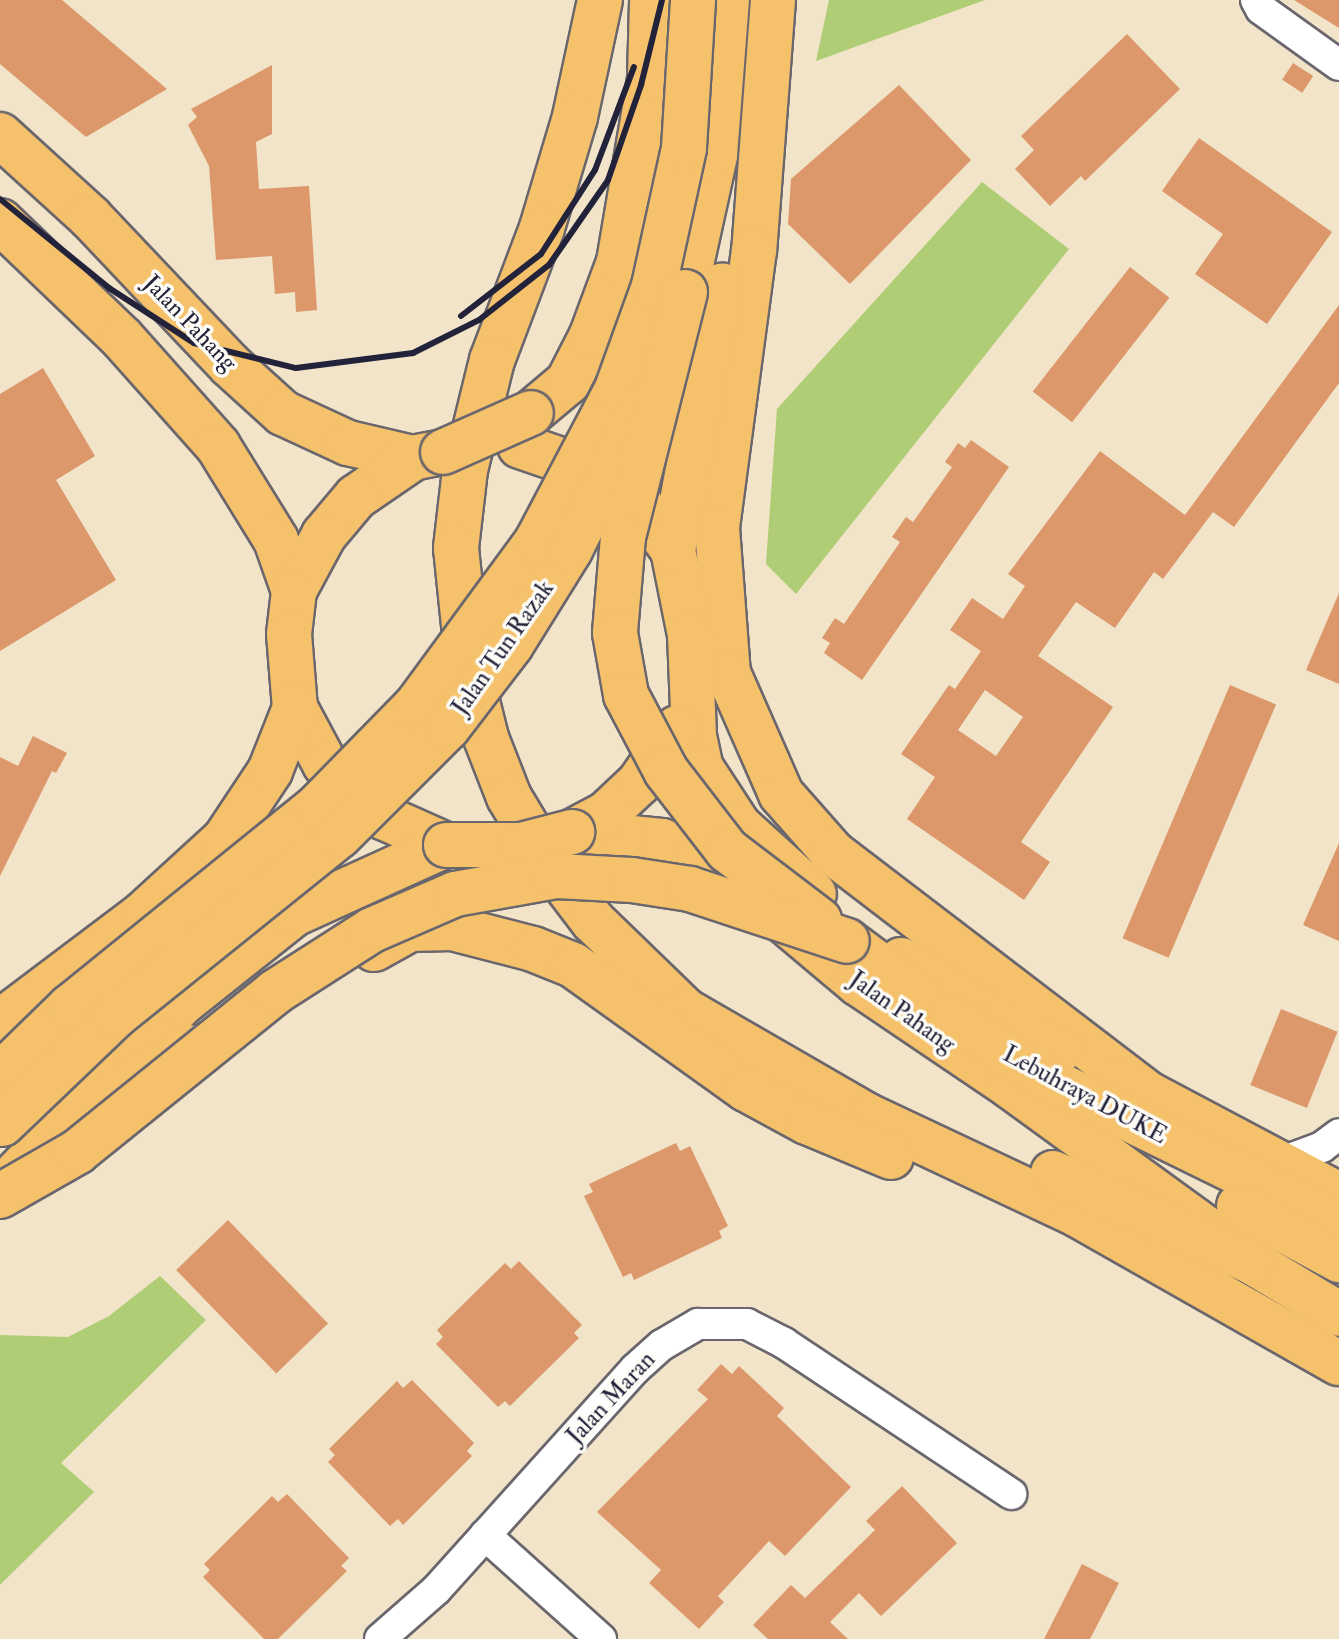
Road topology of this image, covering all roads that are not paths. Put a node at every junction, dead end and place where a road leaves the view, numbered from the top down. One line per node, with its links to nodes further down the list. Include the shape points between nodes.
1 (600, 0): 30 (main road, via 575,117 542,228 492,360 465,470 456,548 468,665 486,738 509,797 548,862 593,921 686,1011)
2 (652, 0): 12 (main road, via 650,78 619,262)
3 (693, 0): 26 (main road, Jalan Tun Razak, bridge, via 684,148 654,286 617,389 537,541 416,706 318,806 70,1007)
4 (727, 0): 11 (main road, Jalan Tun Razak, via 715,155)
5 (773, 0): 8 (main road)
6 (1256, 0): 7 (street, via 1261,9)
7 (1339, 65)
8 (762, 116): 13 (main road); 28 (main road, via 754,250 717,528 728,673 754,741 781,794 833,853)
9 (0, 135): 15 (main road, Jalan Pahang, via 90,217 230,365 283,413 348,443)
10 (0, 221): 17 (main road, via 121,337 218,446 276,540)
11 (685, 292): 24 (main road, Lebuhraya DUKE, bridge, via 623,537 615,633 626,695 666,771 727,850); 31 (main road, Jalan Tun Razak, bridge, via 645,399 570,550 511,645 448,727 339,836 116,1015)
12 (592, 335): 13 (main road, via 609,388 629,402 652,405 675,391); 14 (main road, via 568,382)
13 (705, 356): 16 (main road)
14 (526, 430): 15 (main road); 16 (main road, via 639,503)
15 (428, 455): 17 (main road, via 356,497 324,535)
16 (673, 550): 18 (main road, Jalan Pahang, via 690,635)
17 (294, 591): 19 (main road, via 289,634)
18 (691, 696): 20 (main road, via 671,740 639,783 607,813); 28 (main road, Jalan Pahang, via 701,768 717,800 785,869 849,924 923,975 998,1020)
19 (295, 708): 21 (main road, via 270,771); 22 (main road, via 325,764 354,791 383,817)
20 (572, 832): 22 (main road, bridge, via 521,845); 27 (main road, Jalan Pahang, via 662,841 698,855 732,877 858,983)
21 (225, 839): 23 (main road, via 254,821 268,820 305,838 312,866); 25 (main road, via 142,915)
22 (446, 845): 23 (main road)
23 (294, 914): 29 (main road, via 182,1003)
24 (847, 941): 36 (main road, bridge, via 690,889 632,880 557,876 455,894 372,930 275,992 77,1152); 37 (main road, Lebuhraya DUKE, via 950,1018 1043,1077)
25 (0, 1022)
26 (0, 1075)
27 (1010, 1086): 39 (main road, Lebuhraya DUKE); 40 (main road, Jalan Pahang)
28 (1147, 1093): 33 (main road, Jalan Pahang)
29 (77, 1110): 34 (main road); 38 (main road, via 410,929 452,928 499,937 573,965 701,1061 807,1122 1065,1231)
30 (868, 1116): 38 (main road, via 1078,1215); 40 (main road, via 1022,1158)
31 (1, 1125)
32 (1339, 1134): 33 (street, via 1322,1147)
33 (1279, 1163): 35 (main road, Jalan Pahang)
34 (0, 1190)
35 (1339, 1195)
36 (0, 1196)
37 (1339, 1222)
38 (1153, 1259): 42 (main road)
39 (1339, 1260)
40 (1252, 1262): 41 (main road, Jalan Pahang)
41 (1339, 1314)
42 (1339, 1363)
43 (1011, 1494): 44 (street, Jalan Maran, via 784,1343 747,1324 724,1321 698,1324 662,1345)
44 (485, 1535): 45 (street, Jalan Maran, via 436,1590); 46 (street)
45 (380, 1639)
46 (601, 1639)

